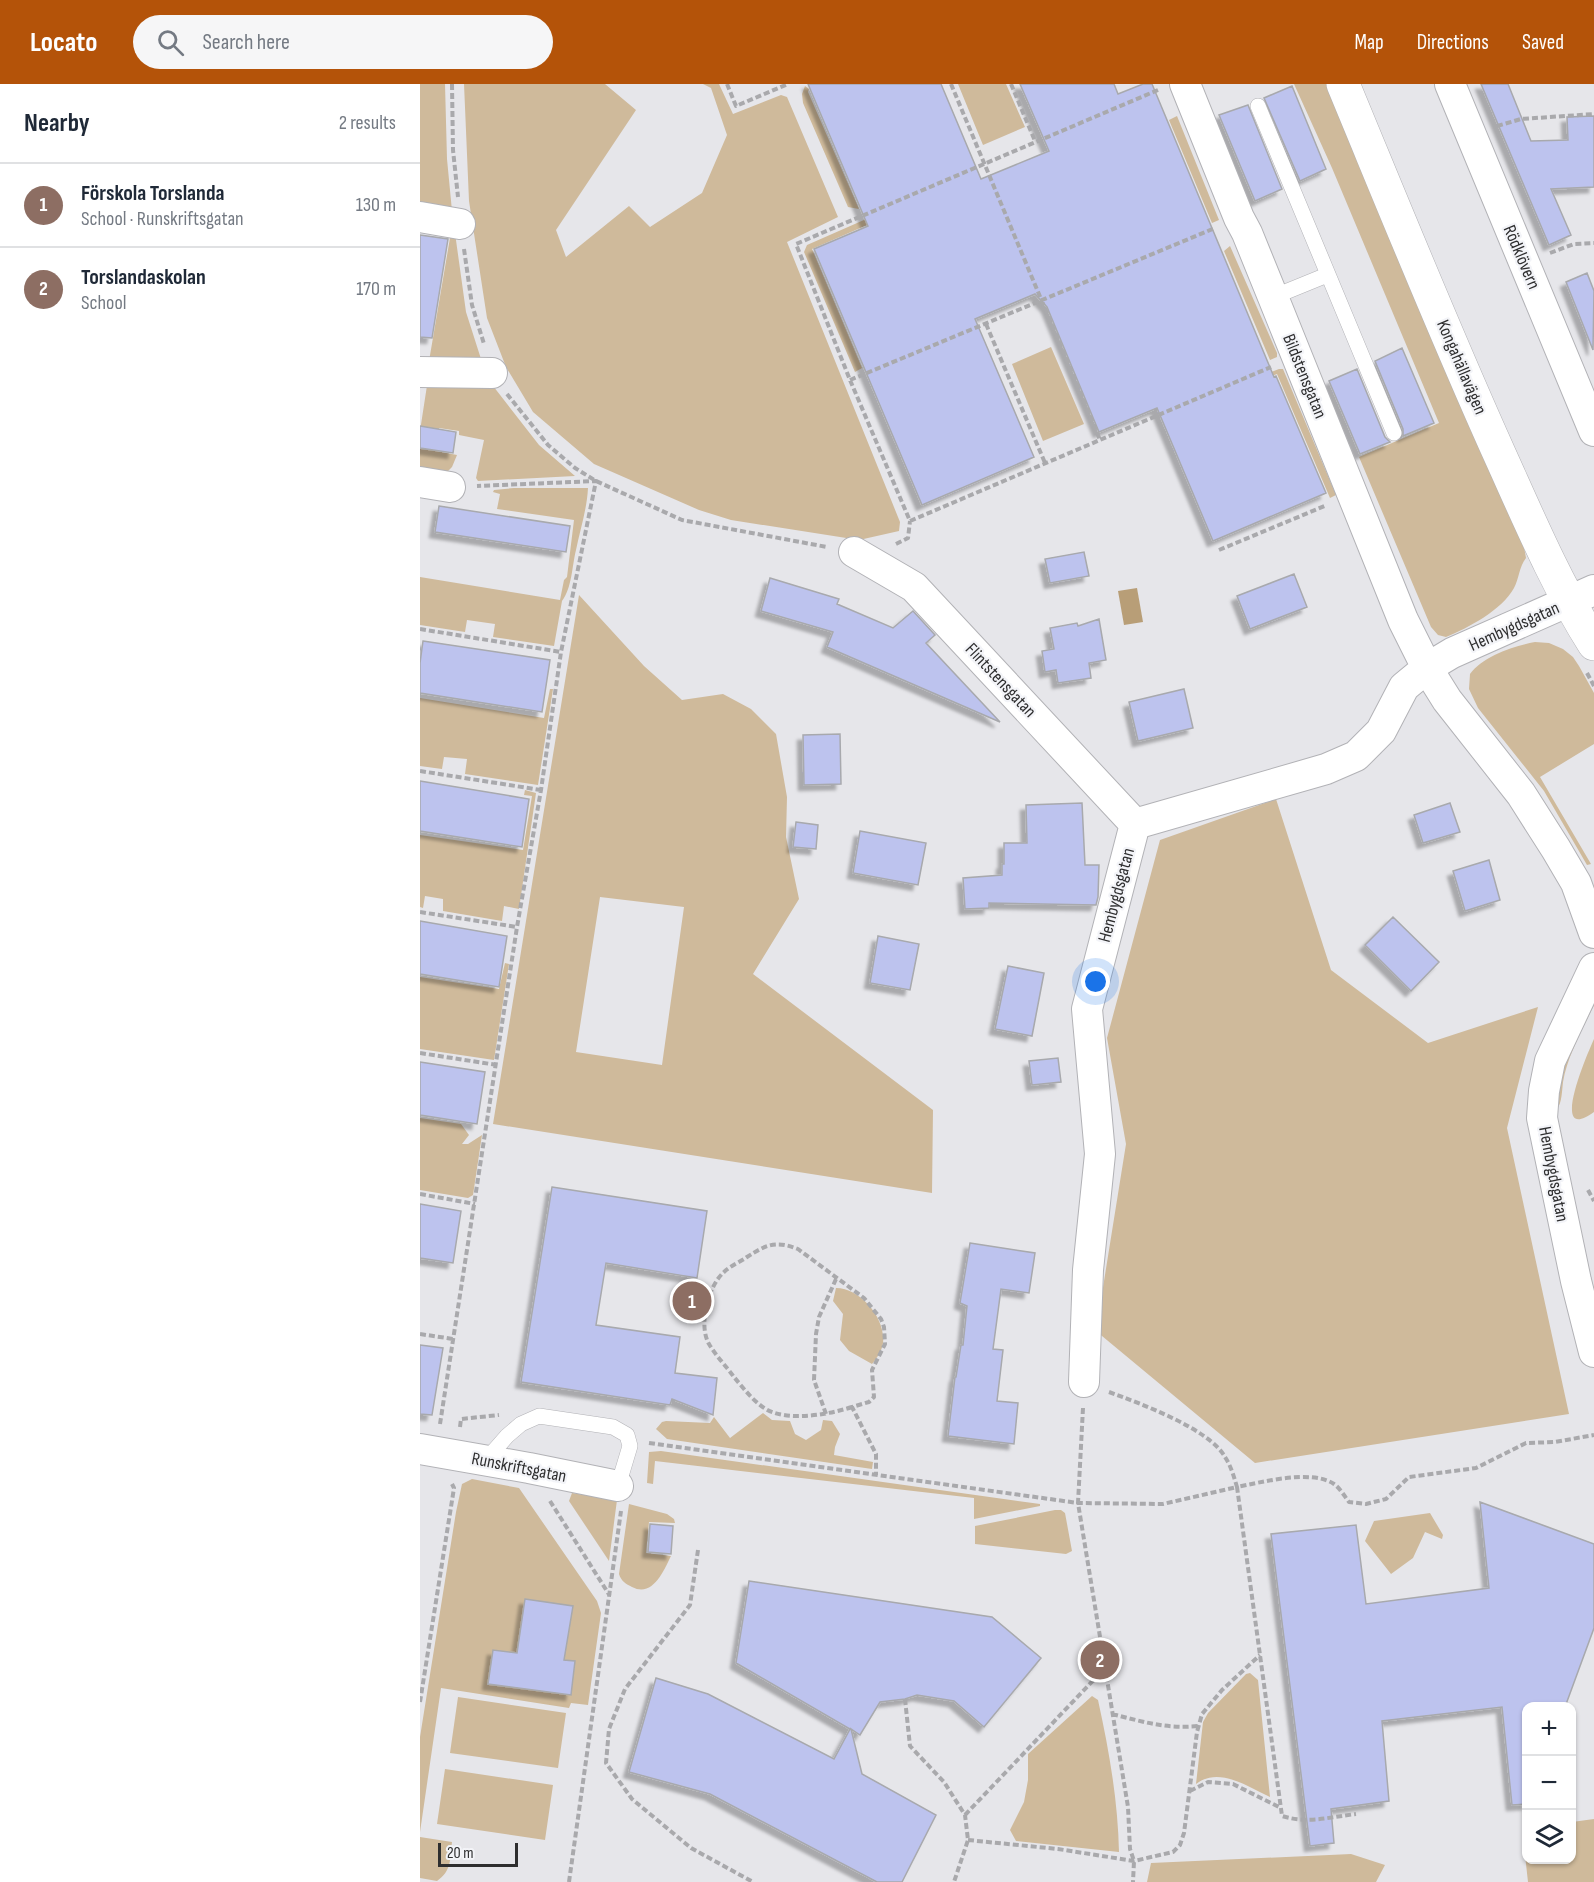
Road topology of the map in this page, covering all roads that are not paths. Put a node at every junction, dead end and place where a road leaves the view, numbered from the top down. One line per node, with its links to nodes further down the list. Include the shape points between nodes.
1 (1343, 84): 16 (street, Kongahällavägen, via 1531,524)
2 (1450, 84): 11 (street, Rödklövern)
3 (1173, 86): 8 (street, Bildstensgatan, via 1247,232)
4 (1258, 106): 7 (lane)
5 (420, 218): 6 (street)
6 (460, 224)
7 (1327, 275): 8 (lane); 12 (lane)
8 (1273, 297): 18 (street, Bildstensgatan)
9 (420, 372): 10 (street)
10 (492, 373)
11 (1594, 431)
12 (1394, 433)
13 (420, 482): 14 (street)
14 (450, 487)
15 (854, 552): 19 (street, Flintstensgatan, via 914,587)
16 (1582, 596): 17 (street, Kongahällavägen); 18 (street, Hembygdsgatan)
17 (1588, 655)
18 (1426, 668): 19 (street, Hembygdsgatan, via 1404,687 1381,732 1356,756 1326,770); 20 (street, via 1581,880)
19 (1135, 824): 23 (street, Hembygdsgatan, via 1087,1009 1100,1154 1088,1270)
20 (1594, 933)
21 (1594, 968): 22 (street, Hembygdsgatan, via 1550,1061 1542,1118)
22 (1594, 1352)
23 (1084, 1382)
24 (428, 1451): 25 (street, Runskriftsgatan)
25 (486, 1460): 26 (street, Runskriftsgatan, via 529,1468); 26 (lane, via 521,1424 539,1416 613,1427 627,1435 630,1446)
26 (620, 1498)

